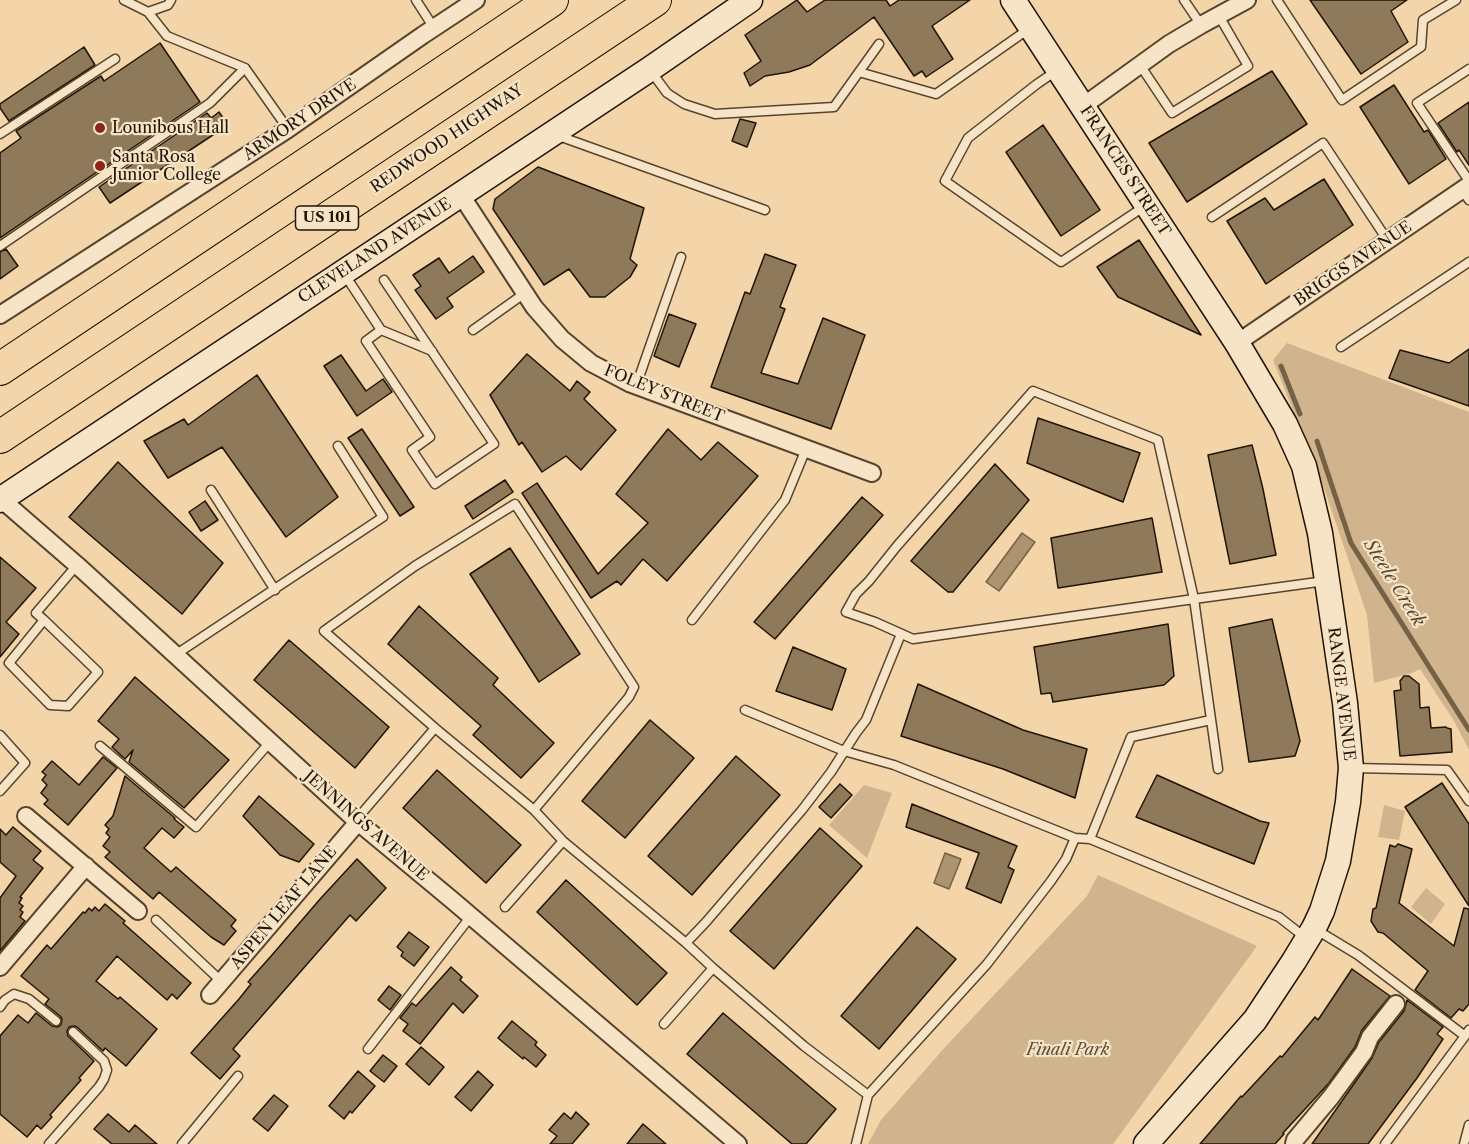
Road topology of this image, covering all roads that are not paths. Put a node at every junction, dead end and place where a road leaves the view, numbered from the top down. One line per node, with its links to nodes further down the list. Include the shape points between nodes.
1 (124, 0): 13 (lane)
2 (171, 0): 13 (lane, via 168,5)
3 (416, 0): 17 (lane)
4 (476, 0): 17 (street, ARMORY DRIVE)
5 (552, 0): 48 (highway)
6 (655, 0): 50 (highway, REDWOOD HIGHWAY / US 101)
7 (750, 0): 22 (street, CLEVELAND AVENUE)
8 (1013, 0): 16 (street, FRANCES STREET)
9 (1184, 0): 15 (lane)
10 (1247, 0): 14 (street)
11 (1277, 0): 12 (lane, via 1342,100 1421,47 1423,20)
12 (1456, 0)
13 (148, 12): 21 (lane, via 167,36)
14 (1219, 16): 15 (street); 20 (lane, via 1248,66 1172,113)
15 (1201, 25): 20 (street)
16 (1031, 27): 23 (street, FRANCES STREET); 25 (lane, via 936,94)
17 (434, 28): 27 (street, ARMORY DRIVE)
18 (879, 44): 25 (lane)
19 (115, 59): 28 (lane)
20 (1140, 65): 26 (street)
21 (245, 68): 27 (lane); 36 (lane, via 210,103)
22 (650, 69): 25 (lane, via 667,93 684,104 715,114 834,107); 29 (street, CLEVELAND AVENUE)
23 (1058, 69): 26 (street, FRANCES STREET); 32 (lane, via 968,138 945,181 1061,262)
24 (1469, 69): 30 (lane, via 1417,103)
25 (859, 72)
26 (1083, 106): 32 (street, FRANCES STREET)
27 (288, 129): 42 (street, ARMORY DRIVE)
28 (0, 134)
29 (553, 134): 31 (street, CLEVELAND AVENUE); 33 (lane)
30 (1467, 189): 35 (street, BRIGGS AVENUE)
31 (460, 195): 39 (street, CLEVELAND AVENUE); 41 (street, FOLEY STREET)
32 (1147, 205): 45 (street, FRANCES STREET)
33 (765, 210)
34 (1212, 217): 35 (lane, via 1323,143)
35 (1388, 241): 45 (street, BRIGGS AVENUE)
36 (0, 246)
37 (681, 257): 49 (lane)
38 (1469, 262): 46 (lane)
39 (343, 272): 43 (lane); 55 (street, CLEVELAND AVENUE)
40 (384, 279): 47 (lane)
41 (525, 294): 44 (lane); 49 (street, FOLEY STREET, via 562,339 591,363)
42 (0, 315)
43 (381, 330): 47 (lane); 47 (lane, via 366,340 430,437 412,450 435,484 494,444)
44 (473, 330)
45 (1238, 344): 57 (street, RANGE AVENUE, via 1285,424 1304,466)
46 (1341, 347)
47 (432, 351)
48 (0, 369)
49 (636, 386): 52 (street, FOLEY STREET)
50 (0, 437)
51 (338, 446): 58 (lane, via 383,517)
52 (806, 449): 53 (street, FOLEY STREET); 61 (lane, via 785,500)
53 (872, 473)
54 (211, 489): 58 (lane)
55 (0, 500): 56 (street, JENNINGS AVENUE)
56 (77, 565): 60 (lane, via 36,613); 63 (street, JENNINGS AVENUE)
57 (1327, 581): 59 (lane); 71 (street, RANGE AVENUE)
58 (274, 590): 63 (lane)
59 (1194, 599): 62 (lane, via 912,639); 62 (lane, via 1158,440 1033,391 856,594 846,612); 65 (lane)
60 (44, 620): 60 (lane, via 98,672 68,706 50,705 9,663)
61 (692, 620)
62 (901, 634): 70 (lane, via 866,720)
63 (175, 655): 68 (street, JENNINGS AVENUE)
64 (745, 711): 70 (lane)
65 (1211, 720): 72 (lane); 79 (lane, via 1131,737)
66 (435, 728): 75 (lane); 75 (lane, via 324,631 415,566 515,504 634,687); 77 (lane)
67 (0, 735): 73 (lane, via 25,764)
68 (270, 742): 69 (lane, via 196,827); 77 (street, JENNINGS AVENUE)
69 (100, 746)
70 (844, 751): 78 (lane, via 894,765); 87 (lane, via 802,810)
71 (1351, 768): 74 (lane, via 1447,770); 86 (street, RANGE AVENUE, via 1338,861 1322,911)
72 (1218, 770)
73 (0, 790)
74 (1469, 801)
75 (534, 810): 80 (lane)
76 (26, 816): 81 (street)
77 (357, 821): 84 (street, JENNINGS AVENUE); 90 (street, ASPEN LEAF LANE)
78 (1075, 838): 79 (lane); 100 (lane, via 1051,881 987,964)
79 (1090, 839): 86 (lane)
80 (563, 842): 82 (lane); 87 (lane)
81 (86, 866): 83 (street); 88 (street)
82 (505, 907)
83 (138, 911)
84 (471, 916): 98 (lane); 104 (street, JENNINGS AVENUE)
85 (156, 920): 90 (lane)
86 (1310, 933): 97 (lane, via 1358,955); 106 (street, RANGE AVENUE, via 1255,1020)
87 (686, 943): 89 (lane)
88 (0, 967)
89 (713, 968): 95 (lane); 100 (lane)
90 (221, 981): 91 (street, ASPEN LEAF LANE)
91 (210, 994)
92 (1396, 1004): 107 (street)
93 (0, 1007): 94 (lane, via 14,994 29,999)
94 (56, 1021)
95 (664, 1024)
96 (73, 1032): 102 (lane, via 104,1061 107,1070 99,1087)
97 (1467, 1033): 108 (lane)
98 (369, 1049)
99 (238, 1076): 103 (lane)
100 (868, 1095): 105 (lane)
101 (1469, 1125): 109 (lane)
102 (50, 1144)
103 (182, 1144)
104 (738, 1144)
105 (856, 1144)
106 (1146, 1144)
107 (1293, 1144)
108 (1385, 1144)
109 (1464, 1144)

